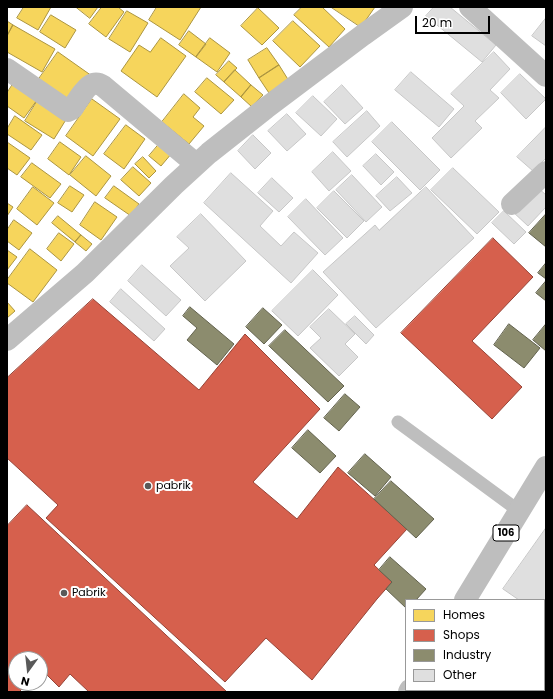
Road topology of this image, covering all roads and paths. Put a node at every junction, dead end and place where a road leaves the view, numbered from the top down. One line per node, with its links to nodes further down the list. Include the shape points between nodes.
1 (402, 7): 5 (street, via 266,108)
2 (470, 7): 4 (street)
3 (7, 69): 5 (street, via 68,111 89,86 103,86)
4 (546, 76)
5 (196, 164): 8 (street, via 85,273)
6 (546, 172): 7 (street)
7 (512, 204)
8 (7, 340)
9 (398, 422): 11 (lane)
10 (546, 466): 11 (street, 106)
11 (519, 511): 12 (street, 106)
12 (466, 599)

